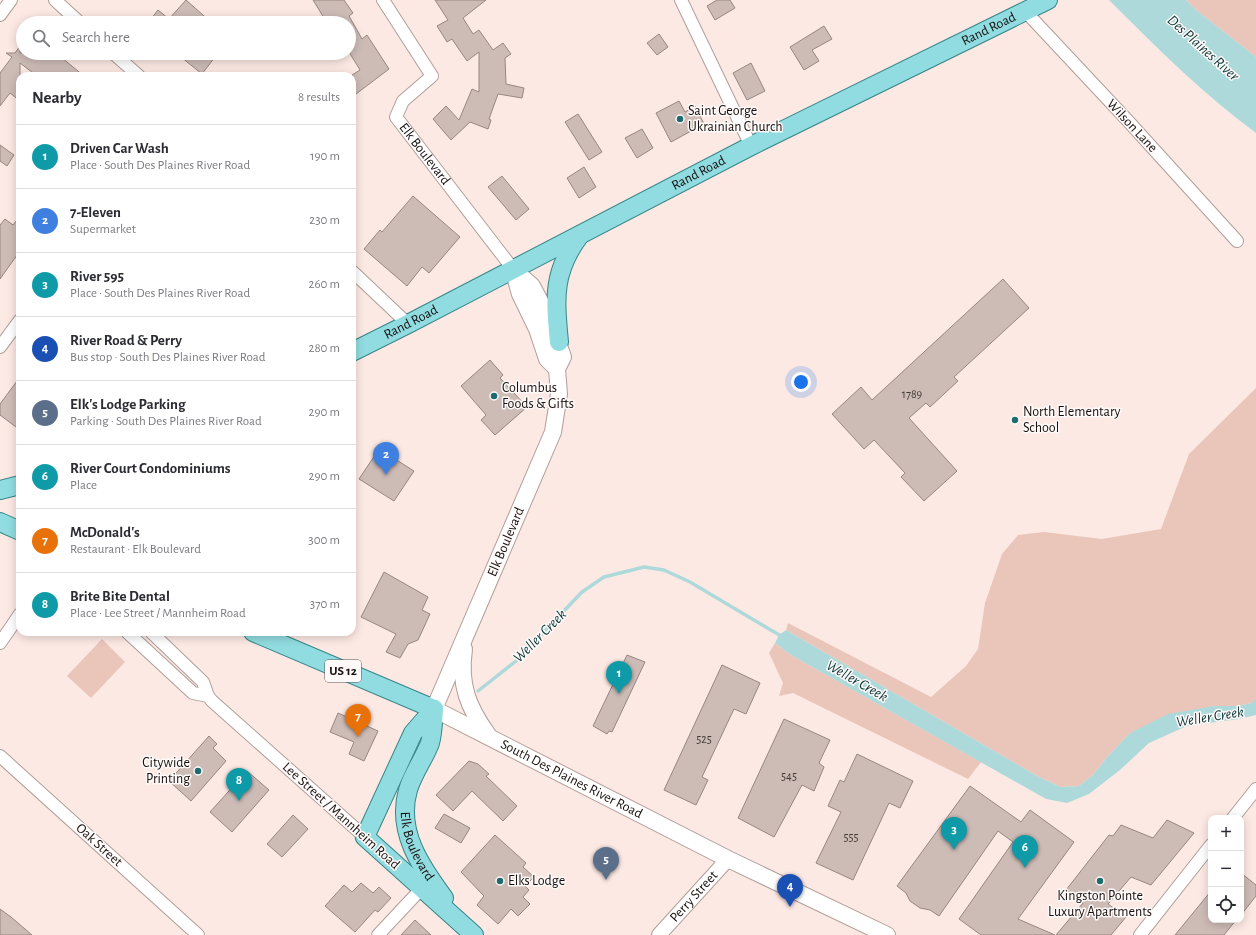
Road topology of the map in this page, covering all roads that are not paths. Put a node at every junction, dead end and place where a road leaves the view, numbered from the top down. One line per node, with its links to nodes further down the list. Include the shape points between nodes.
1 (11, 0): 7 (street)
2 (55, 0): 8 (street)
3 (383, 0): 14 (street, Elk Boulevard, via 432,76 403,101 396,117)
4 (681, 0): 11 (street)
5 (1048, 0): 6 (main road, Rand Road)
6 (1026, 12): 11 (main road, Rand Road); 13 (street, Wilson Lane)
7 (0, 15)
8 (72, 16)
9 (121, 60): 10 (street)
10 (134, 72)
11 (751, 146): 12 (main road, Rand Road)
12 (581, 234): 14 (main road, Rand Road); 18 (main road, via 572,245 557,278)
13 (1237, 241)
14 (513, 270): 16 (main road, Rand Road); 18 (main road, Elk Boulevard, via 532,286); 21 (main road, Elk Boulevard, via 546,359)
15 (356, 275): 16 (street)
16 (408, 324): 20 (main road, Rand Road)
17 (16, 325): 19 (street)
18 (559, 342): 21 (main road, Elk Boulevard, via 563,357)
19 (0, 347)
20 (356, 350)
21 (557, 370): 30 (main road, Elk Boulevard, via 559,394 553,432)
22 (16, 486): 23 (main road)
23 (0, 490)
24 (0, 522): 25 (main road)
25 (16, 529)
26 (16, 620): 31 (street)
27 (131, 636): 32 (street, Lee Street / Mannheim Road, via 193,693)
28 (155, 636): 32 (street, Lee Street / Mannheim Road, via 203,682)
29 (261, 636): 33 (main road, South Des Plaines River Road / US 12)
30 (466, 636): 33 (main road, Elk Boulevard); 34 (main road, via 462,660 465,694 476,718)
31 (0, 643)
32 (208, 696): 38 (street, Lee Street / Mannheim Road)
33 (434, 709): 34 (main road, South Des Plaines River Road); 38 (main road, Elk Boulevard, via 413,733); 42 (main road, Elk Boulevard, via 430,742 408,789 406,821 412,847 421,867)
34 (490, 738): 40 (main road, South Des Plaines River Road)
35 (0, 756): 43 (street, Oak Street)
36 (1256, 788): 37 (street)
37 (1235, 815)
38 (365, 837): 41 (main road, Lee Street / Mannheim Road)
39 (1208, 849): 47 (street)
40 (728, 859): 45 (street, Perry Street); 46 (main road, South Des Plaines River Road)
41 (422, 888): 42 (main road, Lee Street / Mannheim Road); 44 (street)
42 (470, 931)
43 (198, 935)
44 (378, 935)
45 (659, 935)
46 (887, 935)
47 (1140, 935)

